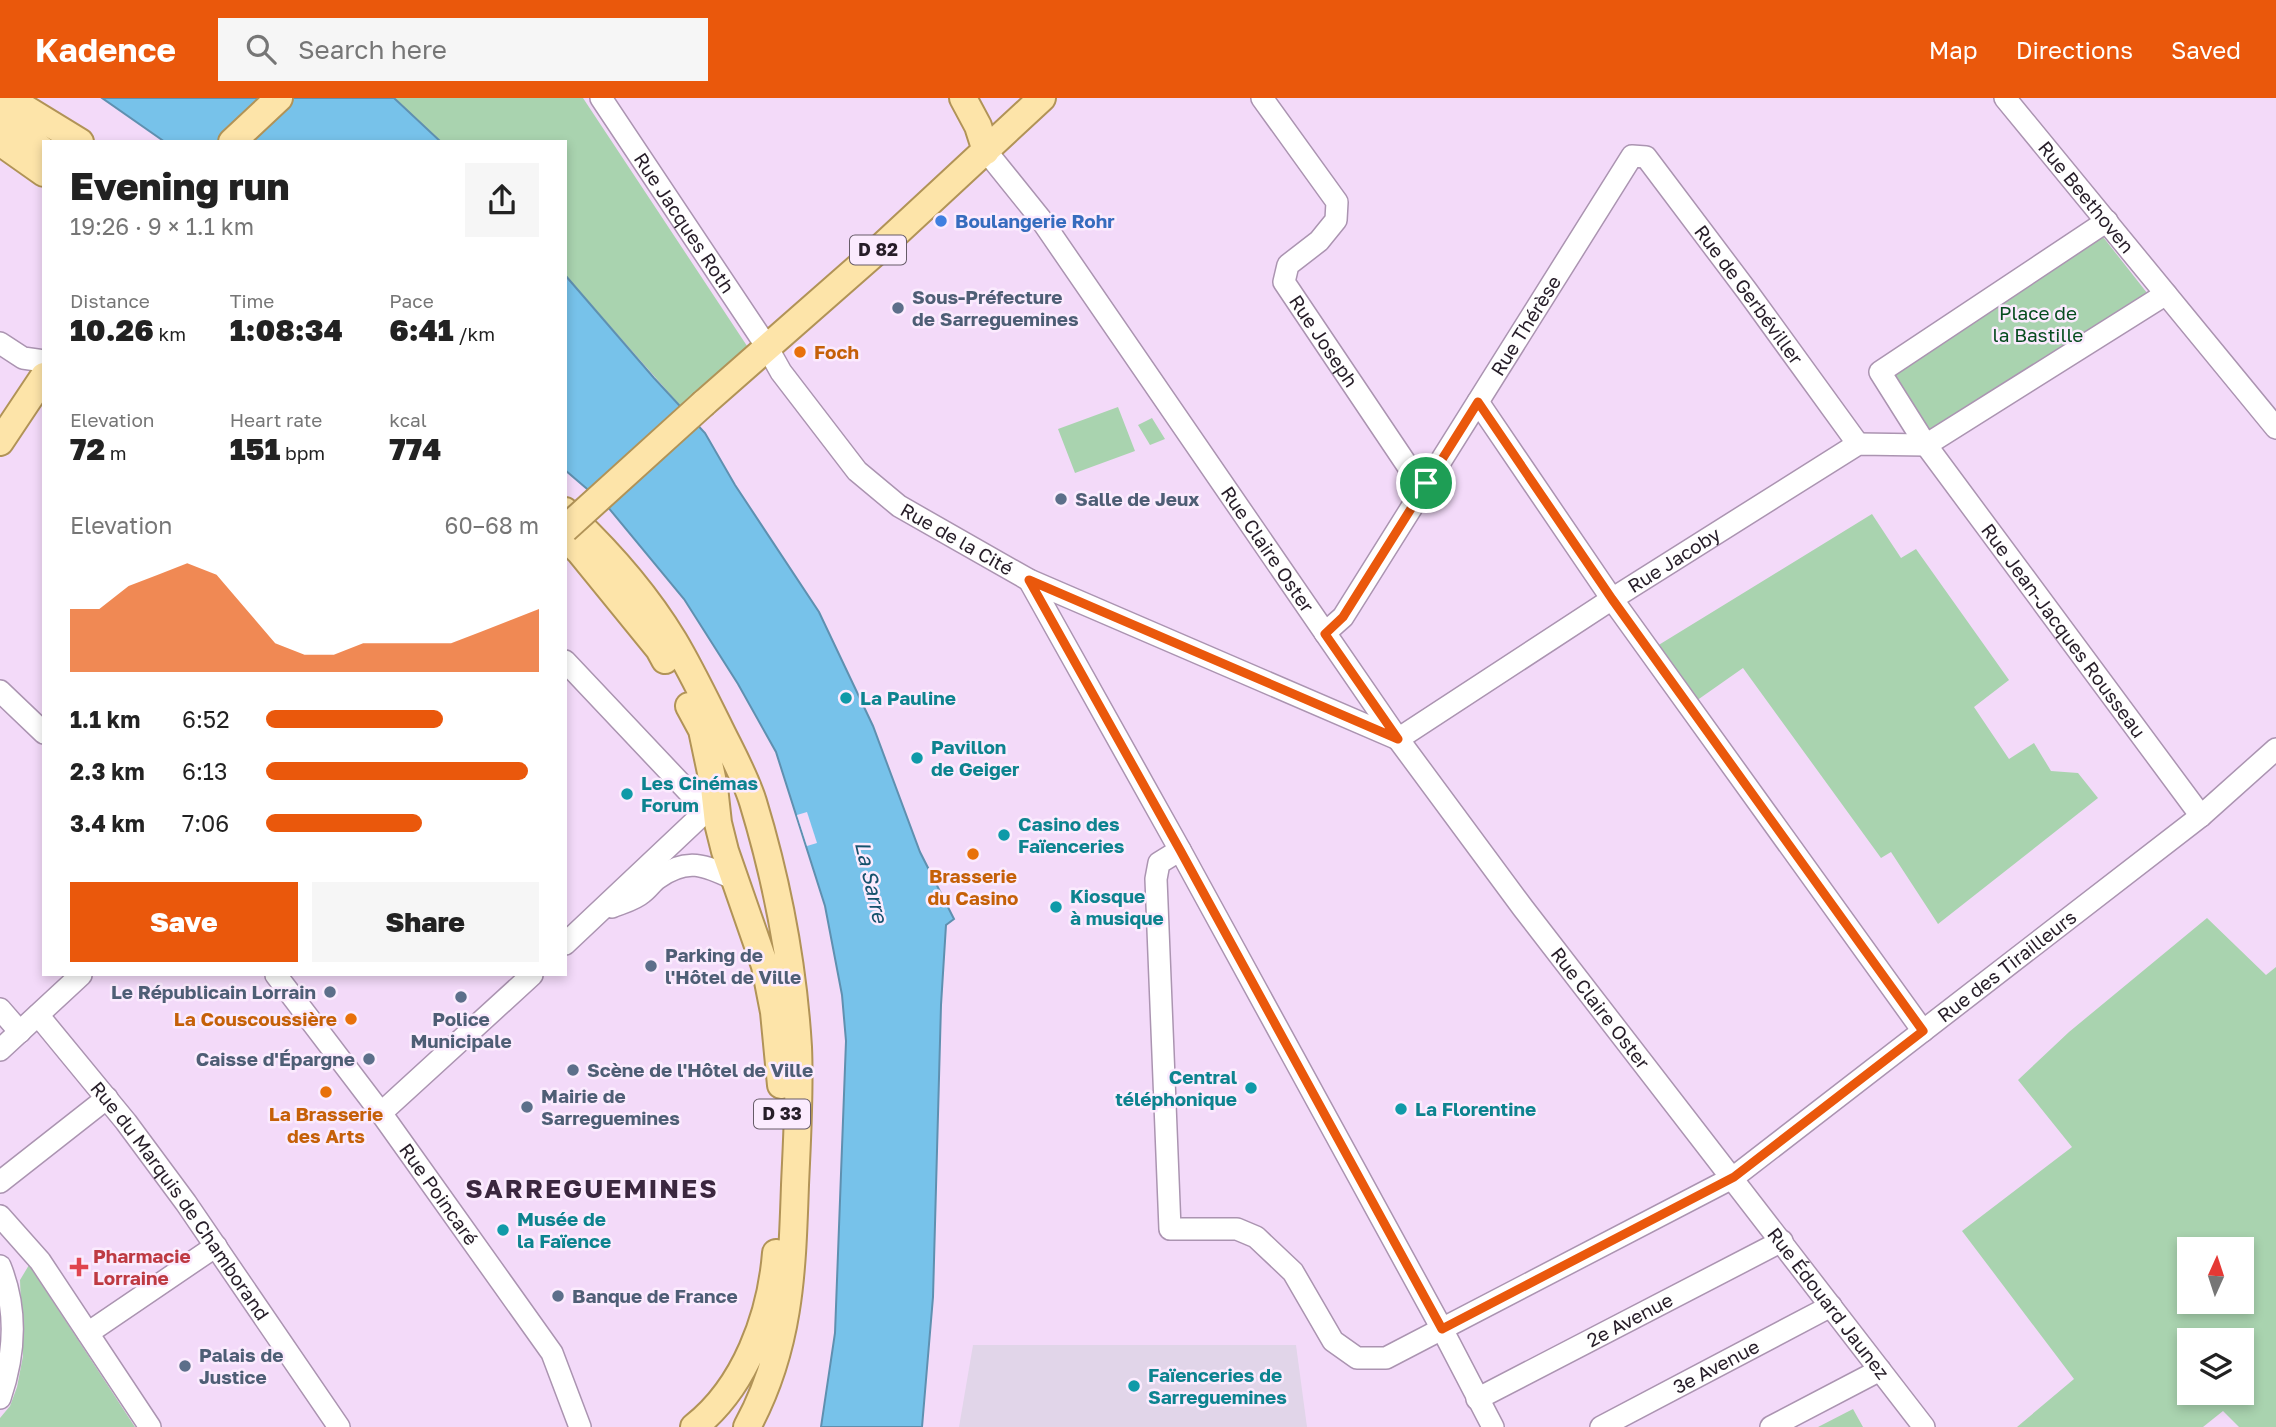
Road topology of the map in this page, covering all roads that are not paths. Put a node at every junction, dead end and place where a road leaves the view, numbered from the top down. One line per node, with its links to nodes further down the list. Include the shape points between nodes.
1 (8, 98): 9 (main road)
2 (279, 98): 10 (main road)
3 (601, 98): 19 (street, Rue Jacques Roth)
4 (963, 98): 13 (main road)
5 (1042, 98): 13 (main road)
6 (1262, 98): 27 (street, Rue Joseph, via 1337,202 1336,220 1319,241 1288,265 1284,282 1409,468)
7 (2005, 98): 16 (street, Rue Beethoven)
8 (0, 119): 12 (main road)
9 (77, 140)
10 (234, 140)
11 (0, 142): 15 (main road)
12 (42, 150)
13 (986, 151): 19 (main road, D 82); 33 (street, Rue Claire Oster, via 1040,218)
14 (1632, 156): 22 (street, Rue Thérèse); 25 (street, Rue de Gerbéviller, via 1646,157)
15 (42, 172)
16 (2107, 221): 17 (street, Rue Beethoven); 26 (street, via 1880,372)
17 (2166, 294): 23 (street, Rue Beethoven); 26 (street)
18 (0, 343): 20 (street, via 23,358)
19 (767, 347): 29 (main road, D 82, bridge); 31 (street, Rue de la Cité, via 781,372 858,471 899,506)
20 (42, 361)
21 (42, 379): 24 (main road)
22 (1478, 402): 27 (street, Rue Thérèse); 32 (street)
23 (2276, 428)
24 (0, 442)
25 (1858, 444): 26 (street); 32 (street, Rue Jacoby)
26 (1926, 444): 40 (street, Rue Jean-Jacques Rousseau)
27 (1426, 483): 33 (street, Rue Thérèse, via 1343,617)
28 (567, 513): 72 (main road, D 33, via 597,540 673,640 732,752 753,800 782,922 799,1088 789,1286 772,1376)
29 (567, 527)
30 (567, 539): 39 (main road, D 33, via 659,649 702,730)
31 (1029, 580): 37 (street, Rue de la Cité); 41 (street)
32 (1612, 599): 37 (street, Rue Jacoby); 52 (street)
33 (1325, 634): 37 (street, Rue Claire Oster)
34 (567, 663): 39 (street)
35 (0, 691): 36 (street)
36 (42, 731)
37 (1398, 739): 56 (street, Rue Claire Oster, via 1523,908)
38 (2276, 749): 40 (street, Rue des Tirailleurs)
39 (715, 808): 42 (main road, D 33); 43 (street); 44 (street)
40 (2201, 816): 52 (street, Rue des Tirailleurs)
41 (1180, 850): 63 (street); 63 (street, Rue des Tirailleurs, via 1159,863 1156,879 1170,1229 1237,1229 1256,1237 1293,1272 1333,1340 1357,1358 1386,1358)
42 (734, 879): 43 (street, via 706,866 674,867 640,895); 71 (main road, D 33, via 765,967 781,1067 778,1228 771,1287 748,1357 726,1394)
43 (619, 904): 44 (street)
44 (597, 914): 45 (street)
45 (567, 942)
46 (80, 976): 50 (street)
47 (277, 976): 55 (street, Rue Poincaré)
48 (531, 976): 55 (street)
49 (0, 1009): 51 (street)
50 (38, 1015): 51 (street); 54 (street, Rue du Marquis de Chamborand)
51 (20, 1031): 53 (street)
52 (1923, 1031): 56 (street, Rue des Tirailleurs)
53 (0, 1050)
54 (107, 1098): 57 (street); 60 (street, Rue du Marquis de Chamborand)
55 (381, 1113): 70 (street, Rue Poincaré, via 552,1353)
56 (1734, 1177): 59 (street, Rue Édouard Jaunez); 63 (street, Rue des Tirailleurs)
57 (0, 1182)
58 (0, 1216): 64 (street, via 40,1261)
59 (1782, 1241): 62 (street, Rue Édouard Jaunez); 67 (street, 2e Avenue)
60 (216, 1246): 64 (street); 69 (street, Rue du Marquis de Chamborand)
61 (0, 1266): 66 (street, via 13,1318 10,1362)
62 (1831, 1306): 65 (street, Rue Édouard Jaunez); 74 (street, 3e Avenue)
63 (1442, 1329): 67 (street)
64 (88, 1333): 68 (street)
65 (1880, 1370): 75 (street); 76 (street, Rue Édouard Jaunez)
66 (0, 1398)
67 (1478, 1399): 73 (street)
68 (150, 1427)
69 (338, 1427)
70 (580, 1427)
71 (694, 1427)
72 (747, 1427)
73 (1493, 1427)
74 (1601, 1427)
75 (1771, 1427)
76 (1924, 1427)

